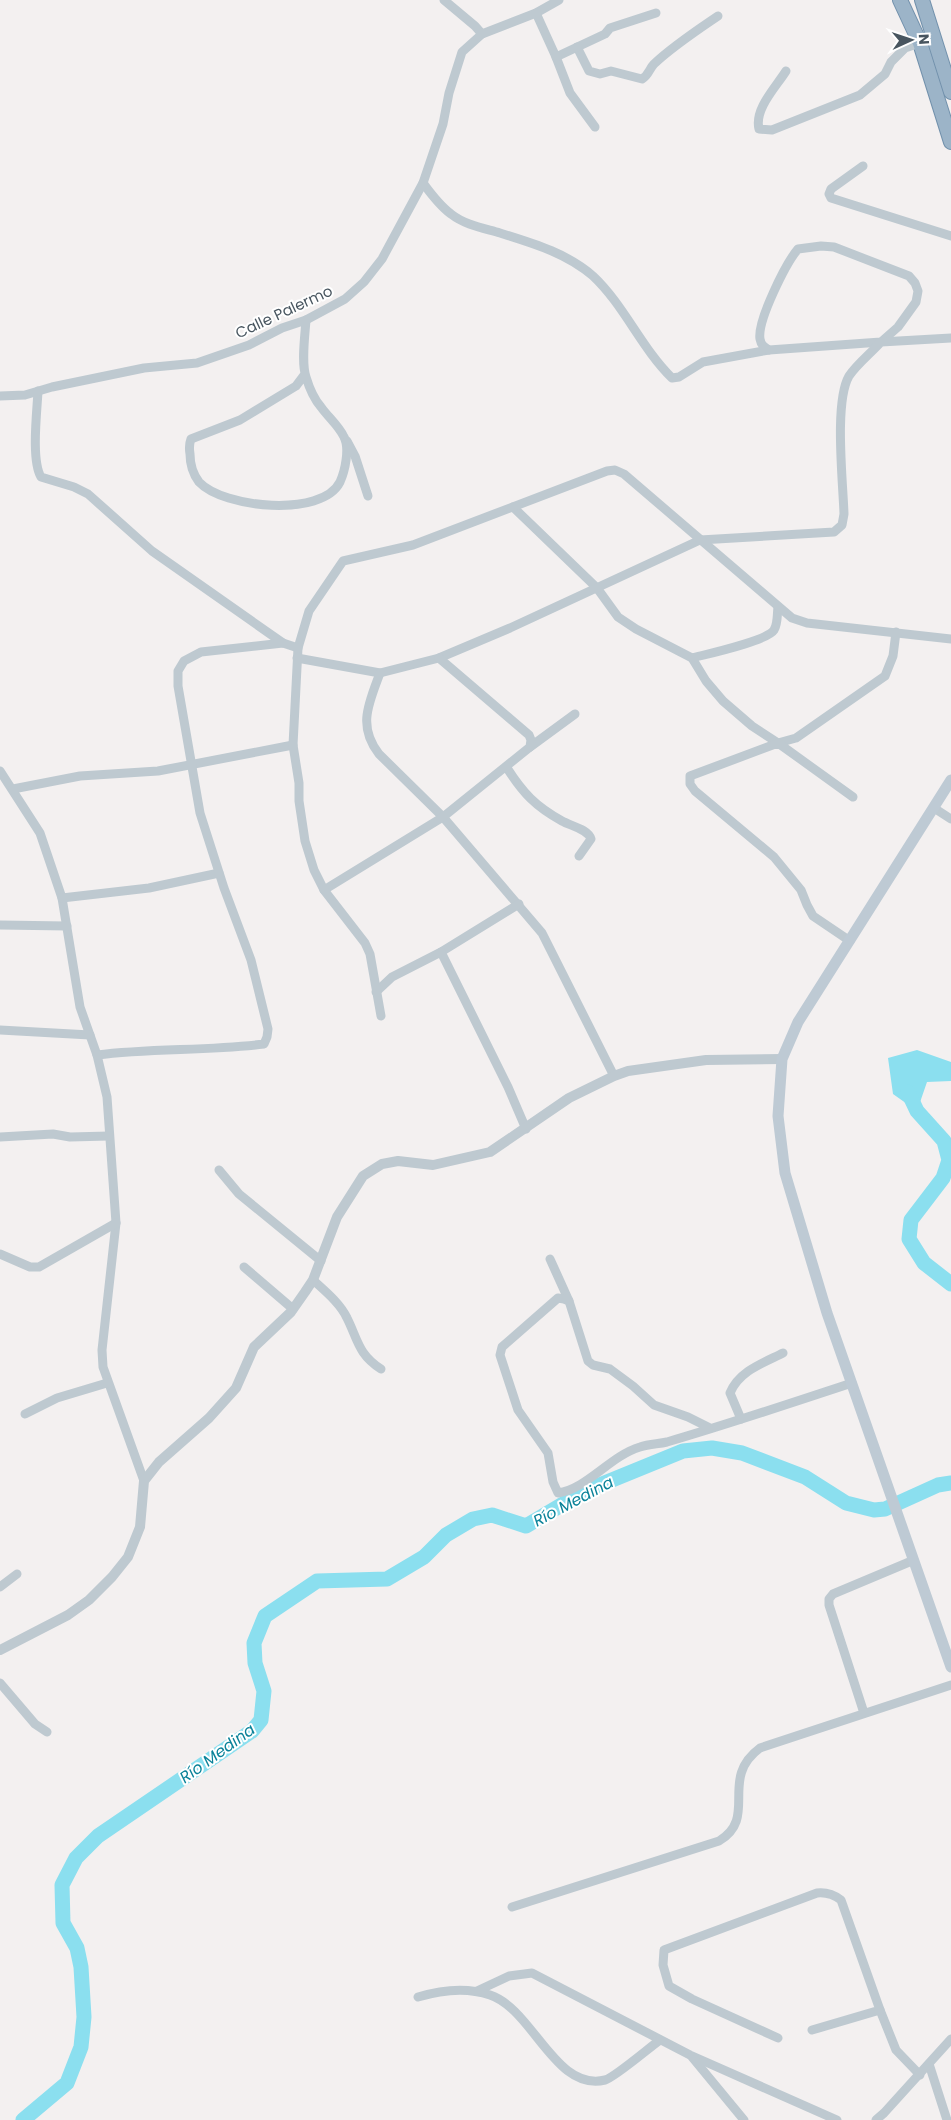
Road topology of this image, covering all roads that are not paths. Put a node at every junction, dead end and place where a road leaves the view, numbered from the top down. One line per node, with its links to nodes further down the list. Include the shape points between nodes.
1 (444, 0): 8 (street)
2 (559, 0): 5 (street, Calle Palermo)
3 (900, 0): 9 (highway)
4 (922, 0): 13 (highway)
5 (536, 13): 8 (street, Calle Palermo); 11 (street)
6 (656, 13): 10 (street, via 610,28 606,34)
7 (718, 16): 10 (street, via 652,65 642,79 611,71 600,74 589,71)
8 (482, 34): 17 (street, Calle Palermo, via 462,52)
9 (920, 44): 12 (street, via 905,48 891,62 885,74 860,95 765,131 759,128 759,113); 15 (highway)
10 (577, 46): 11 (street)
11 (556, 57): 14 (street, via 570,93)
12 (786, 71)
13 (951, 92)
14 (596, 127)
15 (951, 142)
16 (863, 166): 18 (street, via 831,189 831,198)
17 (423, 183): 19 (street, Calle Palermo, via 382,259 364,282 345,300); 22 (street, via 450,214 468,224 533,243 560,255 592,276 672,378 703,362)
18 (951, 236)
19 (306, 320): 23 (street); 24 (street, Calle Palermo, via 197,363 144,368)
20 (951, 338): 21 (street)
21 (881, 342): 22 (street); 22 (street, via 898,327 916,302 918,292 915,283 909,276 834,248 804,247 791,257 774,290 760,332 763,346); 29 (street, via 850,376 843,392 842,525 834,532)
22 (769, 350)
23 (305, 374): 26 (street, via 319,406); 26 (street, via 296,386 240,420 191,439 190,462 198,481 244,502 277,507 299,504 320,498 339,484 345,462)
24 (38, 391): 25 (street, Calle Palermo); 34 (street, via 36,453 41,477 88,494 152,551)
25 (0, 396)
26 (346, 439): 27 (street)
27 (368, 496)
28 (513, 507): 29 (street, via 607,470 615,470 624,474); 30 (street); 35 (street, via 406,548 344,562 309,611)
29 (700, 540): 30 (street); 31 (street)
30 (597, 588): 37 (street); 38 (street, via 618,617)
31 (778, 607): 32 (street, via 792,618 807,623); 38 (street, via 776,625 769,635)
32 (896, 632): 33 (street); 41 (street, via 894,656 885,676 796,738)
33 (951, 638)
34 (282, 643): 35 (street); 44 (street, via 201,652 184,661 178,671 178,686)
35 (298, 648): 36 (street)
36 (297, 658): 39 (street); 42 (street)
37 (440, 658): 39 (street); 43 (street, via 529,735)
38 (692, 658): 41 (street, via 723,701)
39 (380, 673): 51 (street, via 367,711 370,742)
40 (575, 714): 43 (street)
41 (778, 743): 49 (street); 60 (street, via 690,776 690,784 774,857 801,890 813,916)
42 (293, 745): 44 (street); 55 (street, via 305,842)
43 (530, 747): 45 (street)
44 (192, 765): 48 (street, via 158,771 80,776); 54 (street, via 200,813)
45 (507, 768): 51 (street); 53 (street, via 522,791 538,807 587,832 591,839)
46 (0, 772): 48 (street)
47 (951, 780): 50 (main road)
48 (13, 789): 56 (street, via 40,833)
49 (852, 797)
50 (934, 808): 52 (street); 60 (main road)
51 (443, 817): 55 (street); 57 (street)
52 (951, 819)
53 (579, 856)
54 (220, 873): 56 (street, via 149,888); 66 (street, via 251,960 268,1030 264,1044)
55 (324, 890): 62 (street, via 365,943)
56 (62, 898): 59 (street)
57 (519, 904): 61 (street); 68 (street, via 542,933)
58 (0, 925): 59 (street)
59 (67, 926): 65 (street, via 80,1007)
60 (850, 940): 67 (main road, via 798,1022)
61 (441, 952): 62 (street, via 392,977); 69 (street)
62 (376, 992): 63 (street)
63 (381, 1016)
64 (0, 1030): 65 (street)
65 (90, 1035): 66 (street)
66 (97, 1055): 70 (street, via 107,1097)
67 (782, 1059): 68 (street, via 706,1060 628,1071); 83 (main road, via 778,1116 785,1173 827,1313)
68 (614, 1076): 69 (street, via 569,1098)
69 (526, 1129): 76 (street, via 490,1152 433,1164 398,1161 382,1164 363,1176 337,1217)
70 (109, 1136): 71 (street, via 53,1134); 73 (street)
71 (0, 1137)
72 (219, 1170): 76 (street, via 238,1194)
73 (116, 1223): 74 (street, via 39,1267 30,1267); 84 (street, via 102,1350 102,1367)
74 (0, 1254)
75 (550, 1259): 79 (street)
76 (320, 1261): 78 (street)
77 (244, 1267): 80 (street)
78 (313, 1280): 80 (street); 82 (street, via 337,1303 347,1317 359,1348)
79 (569, 1301): 87 (street, via 588,1361 610,1369 654,1405); 87 (street, via 558,1298 502,1347 500,1355 518,1410 548,1453 558,1493 569,1491 618,1456 641,1446 664,1443)
80 (293, 1309): 88 (street, via 254,1347 236,1388 159,1462)
81 (783, 1353): 86 (street, via 749,1370 734,1383 730,1393)
82 (381, 1369)
83 (852, 1382): 86 (street); 89 (main road)
84 (108, 1383): 85 (street, via 57,1398); 88 (street)
85 (25, 1414)
86 (741, 1419): 87 (street)
87 (710, 1428)
88 (144, 1482): 92 (street, via 140,1527 128,1557 112,1577 68,1615)
89 (914, 1560): 93 (main road); 96 (street, via 833,1594 829,1599 828,1605)
90 (18, 1574): 91 (street)
91 (0, 1587)
92 (0, 1650)
93 (951, 1667)
94 (0, 1683): 97 (street, via 35,1724)
95 (951, 1685): 96 (street)
96 (864, 1713): 98 (street, via 769,1744 753,1753 739,1777 737,1820 719,1841)
97 (47, 1732)
98 (512, 1907)
99 (477, 1991): 100 (street, via 441,1990); 105 (street, via 509,1976 532,1973); 105 (street, via 506,2002 518,2012 559,2064 576,2077 586,2080 607,2080)
100 (418, 1997)
101 (880, 2010): 102 (street); 103 (street, via 841,1900 832,1894 817,1893 664,1950 663,1965 669,1986); 108 (street, via 896,2050)
102 (812, 2030)
103 (778, 2038)
104 (951, 2039): 107 (street)
105 (660, 2040): 106 (street)
106 (690, 2055): 110 (street); 111 (street)
107 (929, 2064): 108 (street); 113 (street)
108 (920, 2075): 109 (street)
109 (885, 2117): 112 (street)
110 (744, 2120)
111 (837, 2120)
112 (876, 2120)
113 (947, 2120)

